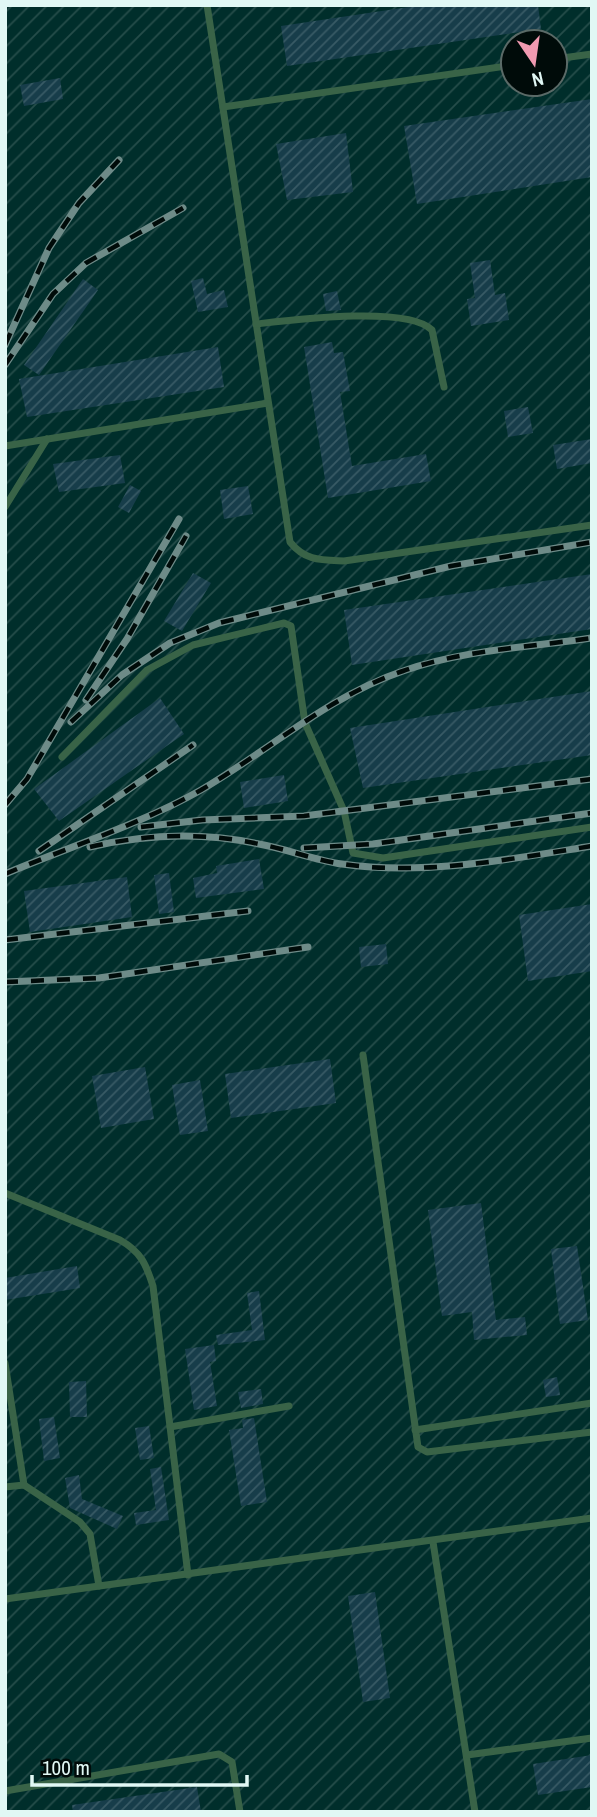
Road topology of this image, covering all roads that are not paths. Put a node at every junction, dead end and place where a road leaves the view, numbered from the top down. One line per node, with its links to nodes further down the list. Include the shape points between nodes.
1 (207, 5): 5 (lane)
2 (592, 54): 3 (lane)
3 (569, 57)
4 (499, 67): 5 (lane)
5 (223, 107): 6 (lane)
6 (256, 324): 7 (lane, via 388,316 426,324 432,330); 8 (lane)
7 (444, 387)
8 (268, 403): 9 (lane); 12 (lane, via 290,541 298,552 314,560 344,561)
9 (47, 439): 10 (lane); 11 (lane)
10 (5, 446)
11 (5, 507)
12 (592, 525)
13 (62, 757): 14 (lane, via 147,670 193,645 284,623 291,626 305,723 344,811 353,853 383,858)
14 (592, 827)
15 (363, 1055): 21 (lane)
16 (5, 1192): 20 (lane, via 136,1249 153,1286)
17 (5, 1363): 23 (lane)
18 (592, 1403): 21 (lane)
19 (289, 1406): 20 (lane)
20 (170, 1427): 27 (lane)
21 (415, 1430): 22 (lane, via 418,1447 427,1452)
22 (592, 1432)
23 (24, 1485): 24 (lane); 28 (lane, via 90,1534)
24 (5, 1487)
25 (592, 1518): 26 (lane)
26 (433, 1542): 27 (lane); 31 (lane)
27 (188, 1575): 28 (lane)
28 (99, 1586): 29 (lane)
29 (5, 1599)
30 (592, 1738): 31 (lane)
31 (467, 1755): 34 (lane)
32 (5, 1791): 33 (lane, via 219,1754 232,1762)
33 (240, 1812)
34 (475, 1812)

